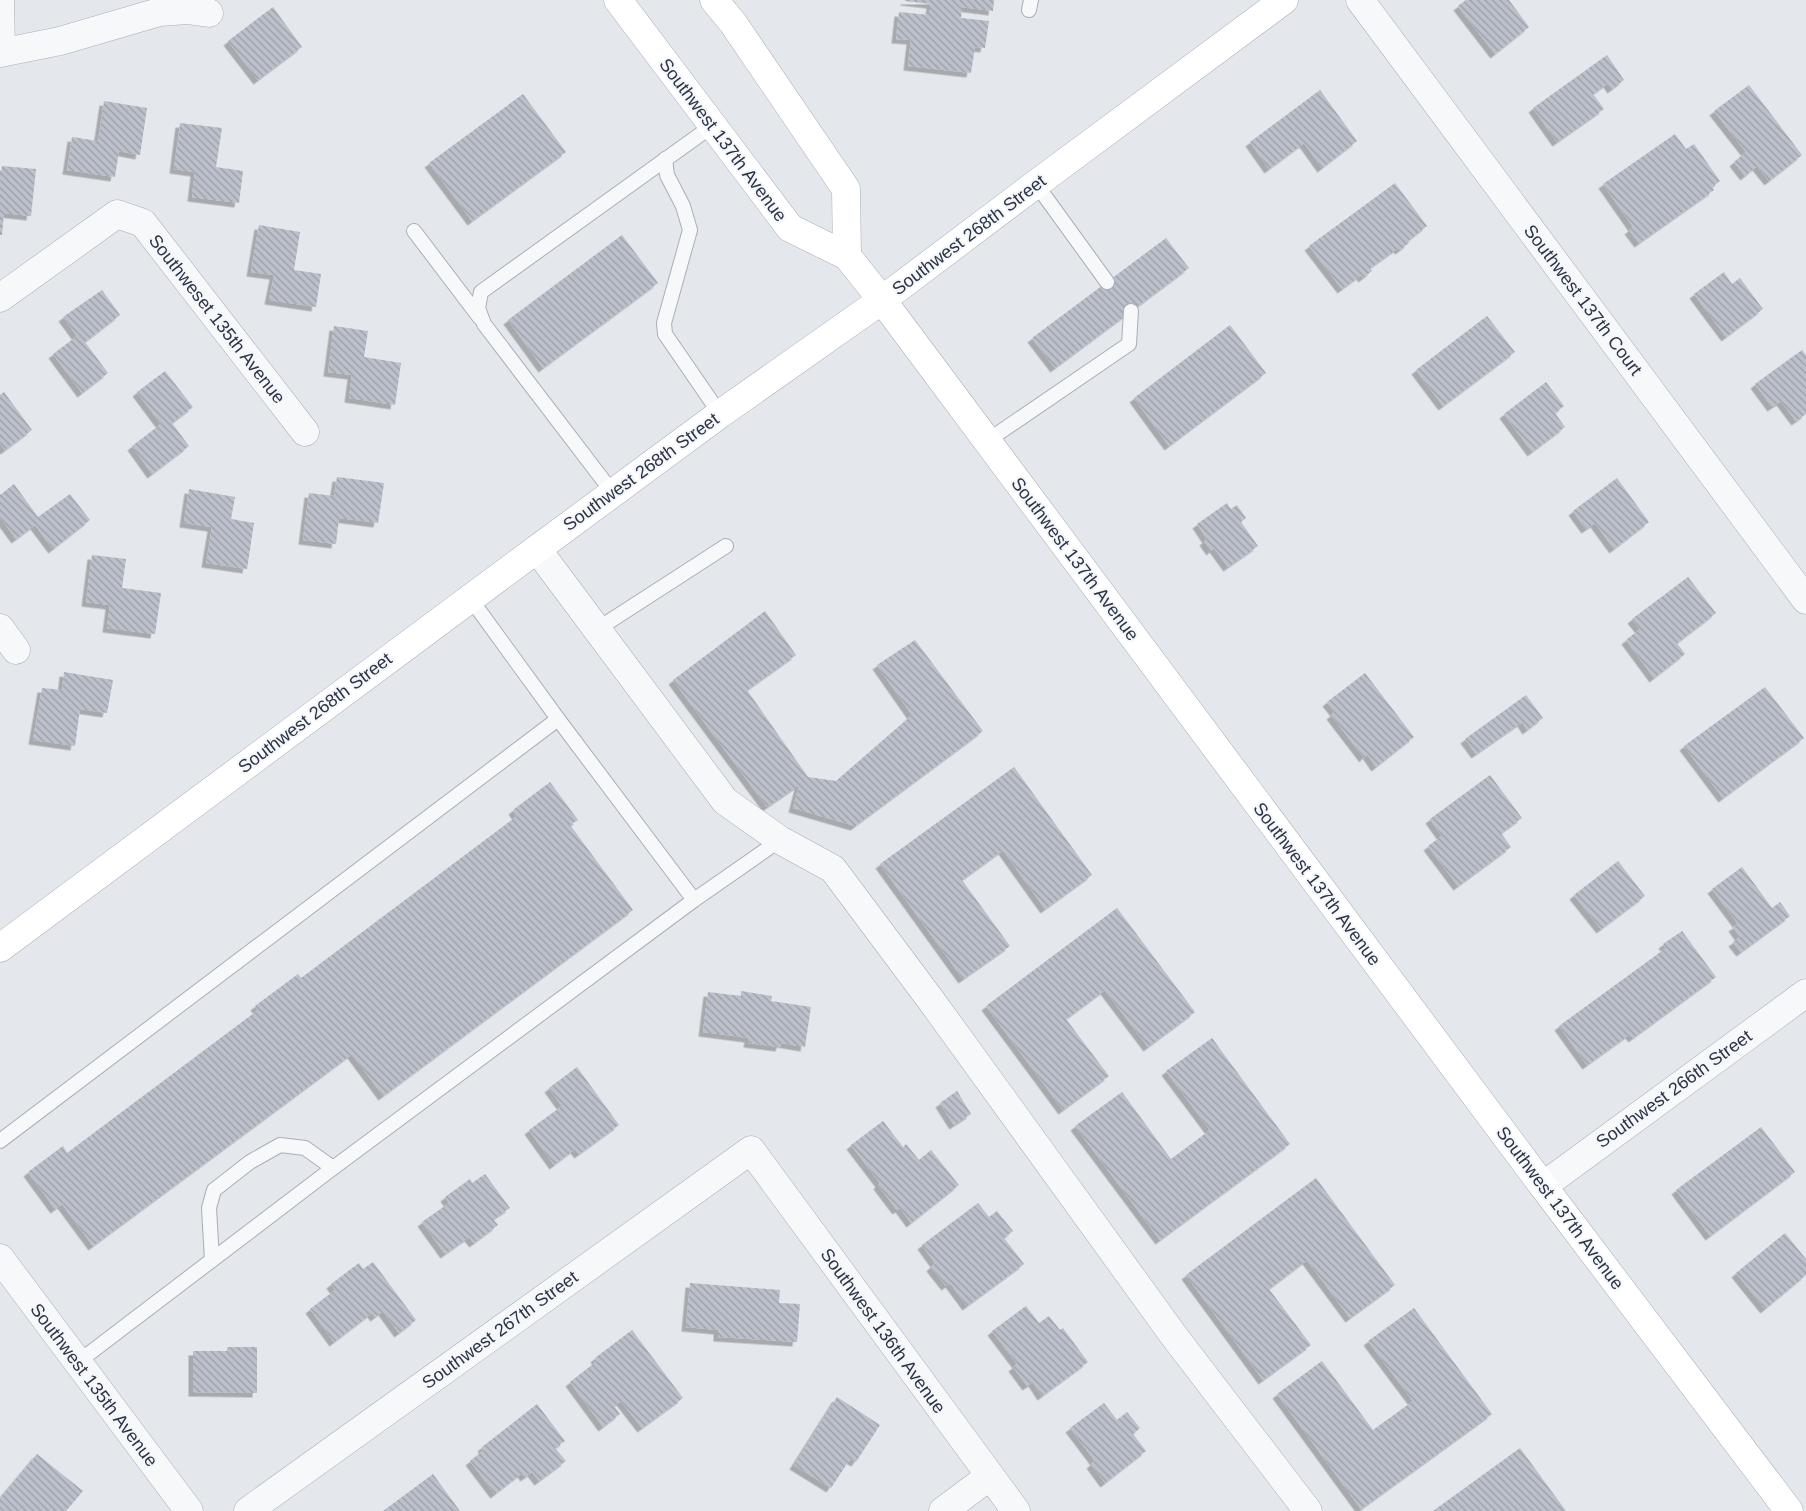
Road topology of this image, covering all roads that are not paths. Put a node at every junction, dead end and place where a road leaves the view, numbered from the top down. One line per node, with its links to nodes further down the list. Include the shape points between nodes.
1 (0, 0): 7 (street)
2 (618, 0): 8 (main road, Southwest 137th Avenue)
3 (714, 0): 12 (main road, via 846,189)
4 (1284, 0): 10 (main road, Southwest 268th Street)
5 (1360, 0): 25 (street, Southwest 137th Court)
6 (209, 13): 7 (street, via 187,10 159,12 60,41)
7 (0, 52)
8 (712, 126): 9 (lane); 12 (main road, Southwest 137th Avenue, via 790,228)
9 (666, 159): 17 (lane, via 481,292 478,308); 18 (lane, via 667,175 683,206 690,230 664,323 665,334)
10 (1036, 184): 13 (lane); 15 (main road, Southwest 268th Street)
11 (414, 231): 17 (lane)
12 (847, 256): 15 (main road, Southwest 137th Avenue)
13 (1107, 282)
14 (0, 298): 19 (street, Southweset 135th Avenue, via 117,214 143,223)
15 (882, 300): 18 (main road, Southwest 268th Street); 20 (main road, Southwest 137th Avenue)
16 (1131, 311): 20 (lane, via 1130,344)
17 (484, 324): 21 (lane)
18 (720, 414): 21 (main road, Southwest 268th Street)
19 (305, 432)
20 (987, 441): 37 (main road, Southwest 137th Avenue)
21 (613, 493): 23 (main road, Southwest 268th Street)
22 (726, 546): 27 (lane)
23 (537, 549): 24 (main road, Southwest 268th Street); 27 (street)
24 (470, 598): 29 (lane); 32 (main road, Southwest 268th Street)
25 (1806, 600)
26 (0, 628): 28 (street)
27 (596, 630): 30 (street, via 726,801)
28 (16, 650)
29 (558, 719): 31 (lane); 34 (lane)
30 (780, 840): 31 (lane); 46 (street, via 832,869 1174,1336)
31 (694, 900): 36 (lane)
32 (0, 948)
33 (1806, 993): 37 (street, Southwest 266th Street)
34 (0, 1140)
35 (751, 1150): 41 (street, Southwest 136th Avenue); 43 (street, Southwest 267th Street)
36 (333, 1168): 39 (lane); 39 (lane, via 305,1148 280,1145 250,1162 214,1190 209,1208)
37 (1542, 1186): 47 (main road, Southwest 137th Avenue)
38 (0, 1258): 40 (street, Southwest 135th Avenue)
39 (212, 1260): 40 (lane)
40 (78, 1362): 42 (street, Southwest 135th Avenue)
41 (990, 1476): 44 (street); 45 (street, Southwest 136th Avenue)
42 (189, 1511)
43 (248, 1511)
44 (943, 1511)
45 (1016, 1511)
46 (1308, 1511)
47 (1789, 1511)

